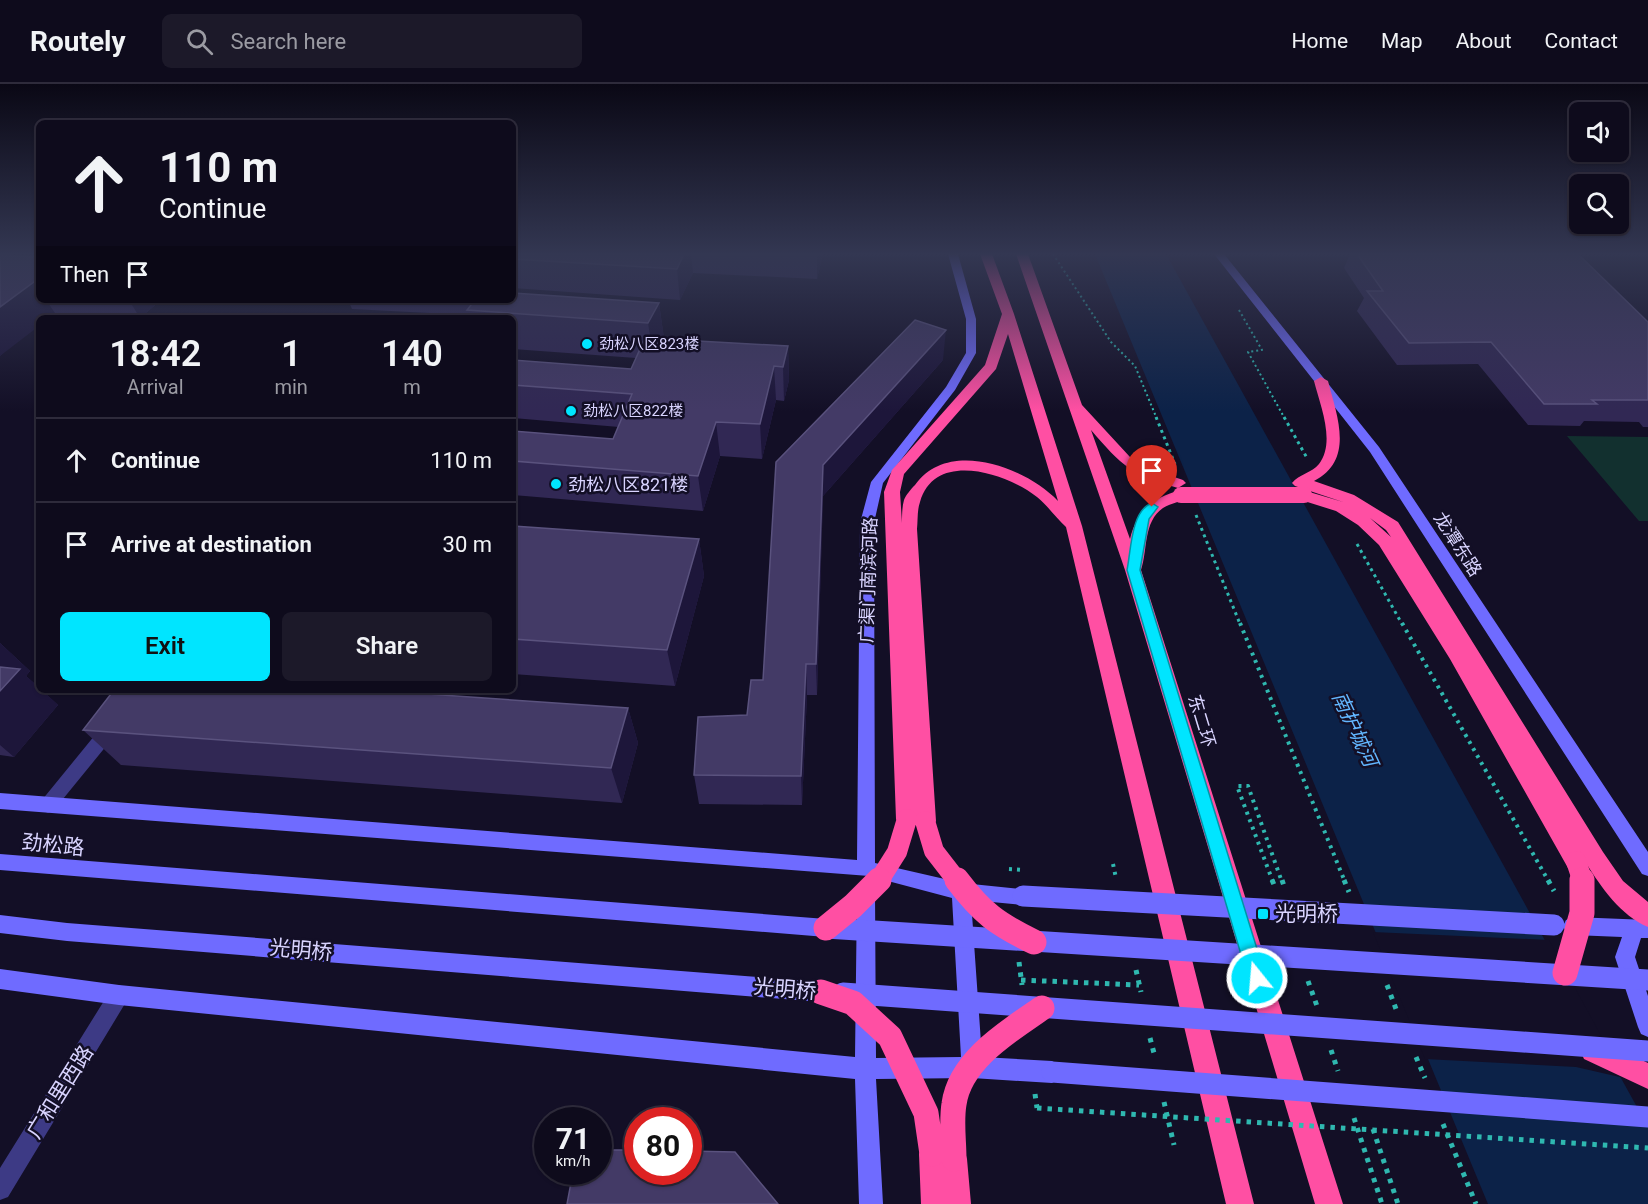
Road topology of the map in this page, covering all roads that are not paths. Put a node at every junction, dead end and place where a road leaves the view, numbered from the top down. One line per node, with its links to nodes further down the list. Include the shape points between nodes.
1 (967, 306): 19 (street, 广渠门南滨河路, via 971,353 951,388 877,482 867,523)
2 (1005, 306): 5 (highway)
3 (1040, 306): 7 (highway, 东二环)
4 (1261, 306): 6 (street, 龙潭东路)
5 (1008, 314): 10 (highway); 15 (highway, via 991,366 897,473 891,492 905,735)
6 (1321, 381): 9 (highway, via 1333,428 1331,458); 18 (street, 龙潭东路, via 1376,450)
7 (1075, 404): 8 (highway, via 1125,460); 11 (highway, 东二环)
8 (1179, 489): 9 (highway, bridge); 11 (highway, via 1143,518)
9 (1302, 489): 16 (highway, via 1342,507 1385,541)
10 (1074, 526): 15 (highway, via 1043,494 1014,476 977,465 943,468 926,480 912,500 909,529); 43 (highway)
11 (1134, 570): 44 (highway, 东二环)
12 (120, 717): 14 (street)
13 (0, 801): 14 (street)
14 (48, 805): 19 (street)
15 (916, 820): 23 (highway, bridge, via 901,850 878,881 851,910); 24 (highway, bridge, via 934,851 972,900 999,925)
16 (1585, 860): 22 (highway, via 1615,888); 25 (highway, bridge, via 1582,913)
17 (0, 862): 23 (street, 劲松路)
18 (1648, 868)
19 (866, 869): 20 (street); 35 (street, 广渠门南滨河路)
20 (962, 891): 22 (street, bridge, via 1554,925); 34 (street)
21 (0, 924): 28 (street, 光明桥)
22 (1644, 924): 31 (street, via 1625,957)
23 (825, 928): 24 (street, bridge)
24 (1034, 942): 25 (street, bridge)
25 (1565, 973): 27 (street, bridge)
26 (0, 979): 29 (street)
27 (1648, 980)
28 (821, 992): 30 (street, 光明桥, bridge); 38 (highway, bridge, via 853,1003 890,1037)
29 (119, 995): 35 (street); 39 (street, 广和里西路)
30 (1042, 1008): 32 (street, 光明桥, bridge); 38 (highway, bridge, via 996,1040 963,1078 954,1100)
31 (1648, 1027)
32 (1586, 1047): 33 (street, 光明桥, bridge); 36 (highway)
33 (1648, 1051)
34 (972, 1067): 35 (street); 37 (street, bridge)
35 (865, 1069): 40 (street)
36 (1648, 1076)
37 (1648, 1116)
38 (943, 1156): 41 (highway); 42 (highway)
39 (0, 1189)
40 (871, 1204)
41 (935, 1204)
42 (957, 1204)
43 (1240, 1204)
44 (1329, 1204)

